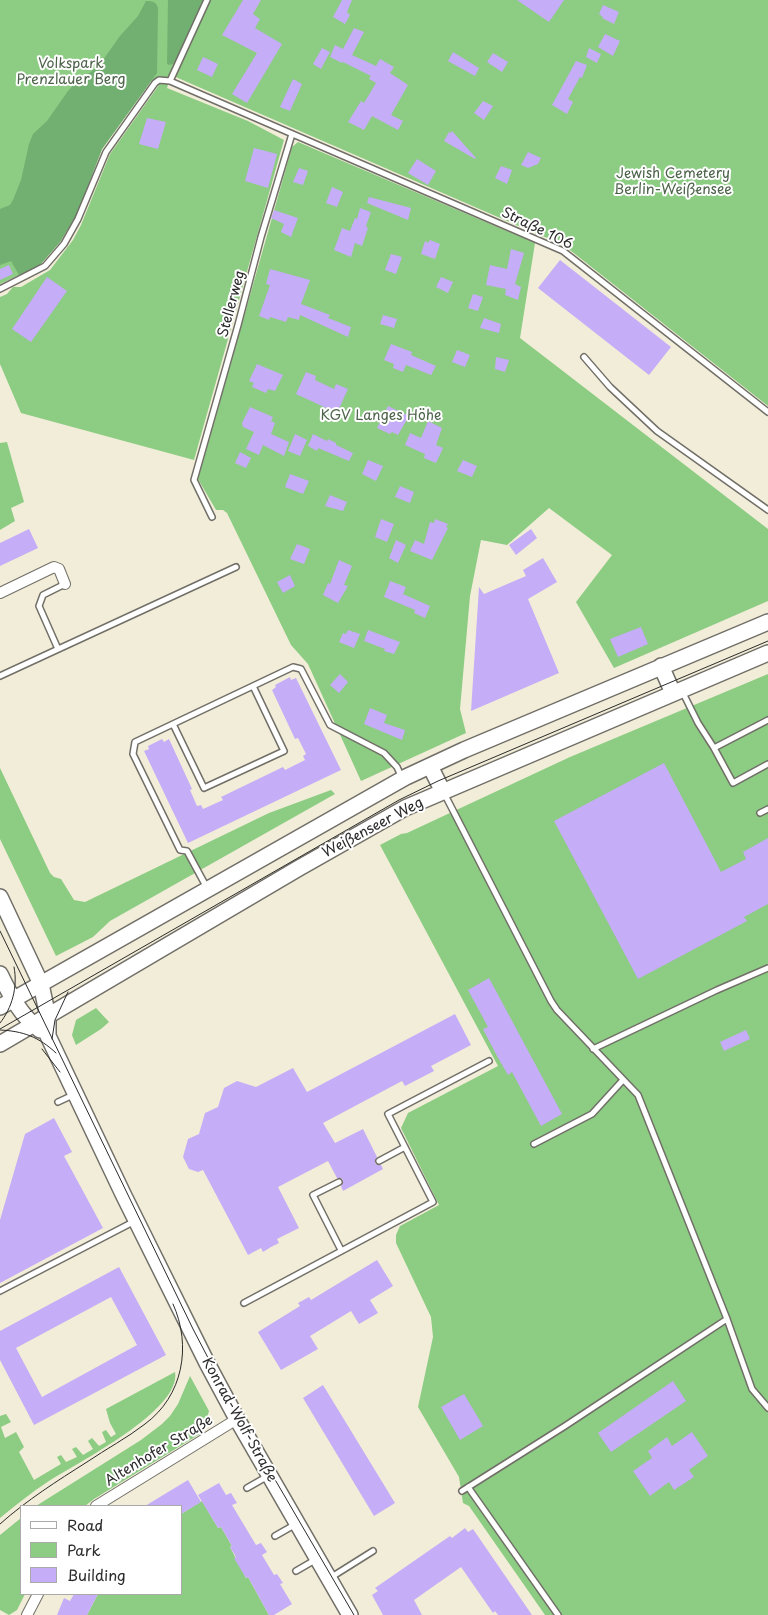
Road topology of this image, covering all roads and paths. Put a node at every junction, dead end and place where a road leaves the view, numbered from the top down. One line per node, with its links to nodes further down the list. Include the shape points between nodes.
1 (207, 0): 2 (lane)
2 (170, 80): 3 (lane, Straße 106); 4 (lane, via 155,83 106,152 64,244 45,266)
3 (292, 134): 6 (lane, Straße 106, via 563,251); 8 (lane, Stellerweg, via 194,480)
4 (0, 289)
5 (584, 357): 7 (lane, via 610,387 657,431)
6 (768, 412)
7 (768, 510)
8 (212, 517)
9 (236, 567): 13 (lane)
10 (66, 584): 11 (street, via 59,569 54,567); 13 (lane, via 43,595 38,606)
11 (0, 592)
12 (768, 622): 15 (main road, Weißenseer Weg)
13 (58, 649): 16 (lane)
14 (768, 653): 18 (main road, Weißenseer Weg)
15 (661, 666): 18 (main road); 23 (main road, Weißenseer Weg)
16 (0, 676)
17 (253, 686): 20 (lane); 20 (lane, via 284,751 204,788); 24 (lane, via 293,667 301,669 330,725 384,753 397,767)
18 (677, 692): 21 (lane); 25 (main road, Weißenseer Weg)
19 (768, 720): 21 (lane)
20 (174, 724): 28 (lane, via 134,742 134,754 180,850 187,851)
21 (714, 748): 22 (lane, via 733,783)
22 (768, 764)
23 (430, 766): 24 (main road, Weißenseer Weg); 25 (main road)
24 (402, 779): 28 (main road, Weißenseer Weg)
25 (443, 792): 34 (main road, Weißenseer Weg, via 366,830); 38 (lane, via 551,1001)
26 (768, 808): 27 (lane)
27 (760, 813)
28 (208, 889): 32 (main road, Weißenseer Weg)
29 (0, 897): 32 (main road, Konrad-Wolf-Straße)
30 (768, 968): 38 (lane)
31 (0, 974): 33 (main road, Konrad-Wolf-Straße)
32 (41, 984): 33 (main road, Weißenseer Weg); 34 (main road, Konrad-Wolf-Straße)
33 (6, 1003): 35 (main road, Konrad-Wolf-Straße)
34 (48, 1017): 35 (main road, Weißenseer Weg); 36 (main road, Konrad-Wolf-Straße)
35 (34, 1025): 36 (main road, Konrad-Wolf-Straße); 37 (main road, Weißenseer Weg)
36 (48, 1036): 41 (main road, Konrad-Wolf-Straße)
37 (0, 1044)
38 (594, 1049): 40 (lane)
39 (489, 1061): 44 (lane, via 388,1114)
40 (623, 1080): 43 (lane, via 592,1114); 51 (lane, via 638,1096)
41 (75, 1094): 42 (lane); 47 (main road, Konrad-Wolf-Straße)
42 (58, 1102)
43 (534, 1144)
44 (405, 1147): 45 (lane); 48 (lane, via 433,1202)
45 (379, 1161)
46 (338, 1182): 48 (lane, via 313,1195)
47 (136, 1220): 49 (lane); 53 (main road, Konrad-Wolf-Straße)
48 (341, 1250): 50 (lane)
49 (0, 1291)
50 (244, 1303)
51 (727, 1319): 52 (lane, via 752,1389); 55 (lane)
52 (768, 1408)
53 (237, 1419): 54 (main road, Konrad-Wolf-Straße); 58 (street, Altenhofer Straße)
54 (270, 1476): 56 (lane); 59 (main road, Konrad-Wolf-Straße)
55 (468, 1487): 57 (lane); 68 (lane)
56 (247, 1488)
57 (462, 1491)
58 (98, 1505)
59 (297, 1523): 60 (lane); 62 (main road, Konrad-Wolf-Straße)
60 (275, 1536)
61 (373, 1551): 64 (lane)
62 (318, 1559): 63 (lane); 64 (main road, Konrad-Wolf-Straße)
63 (296, 1571)
64 (329, 1578): 67 (main road, Konrad-Wolf-Straße)
65 (37, 1595): 66 (street)
66 (27, 1615)
67 (350, 1615)
68 (558, 1615)

